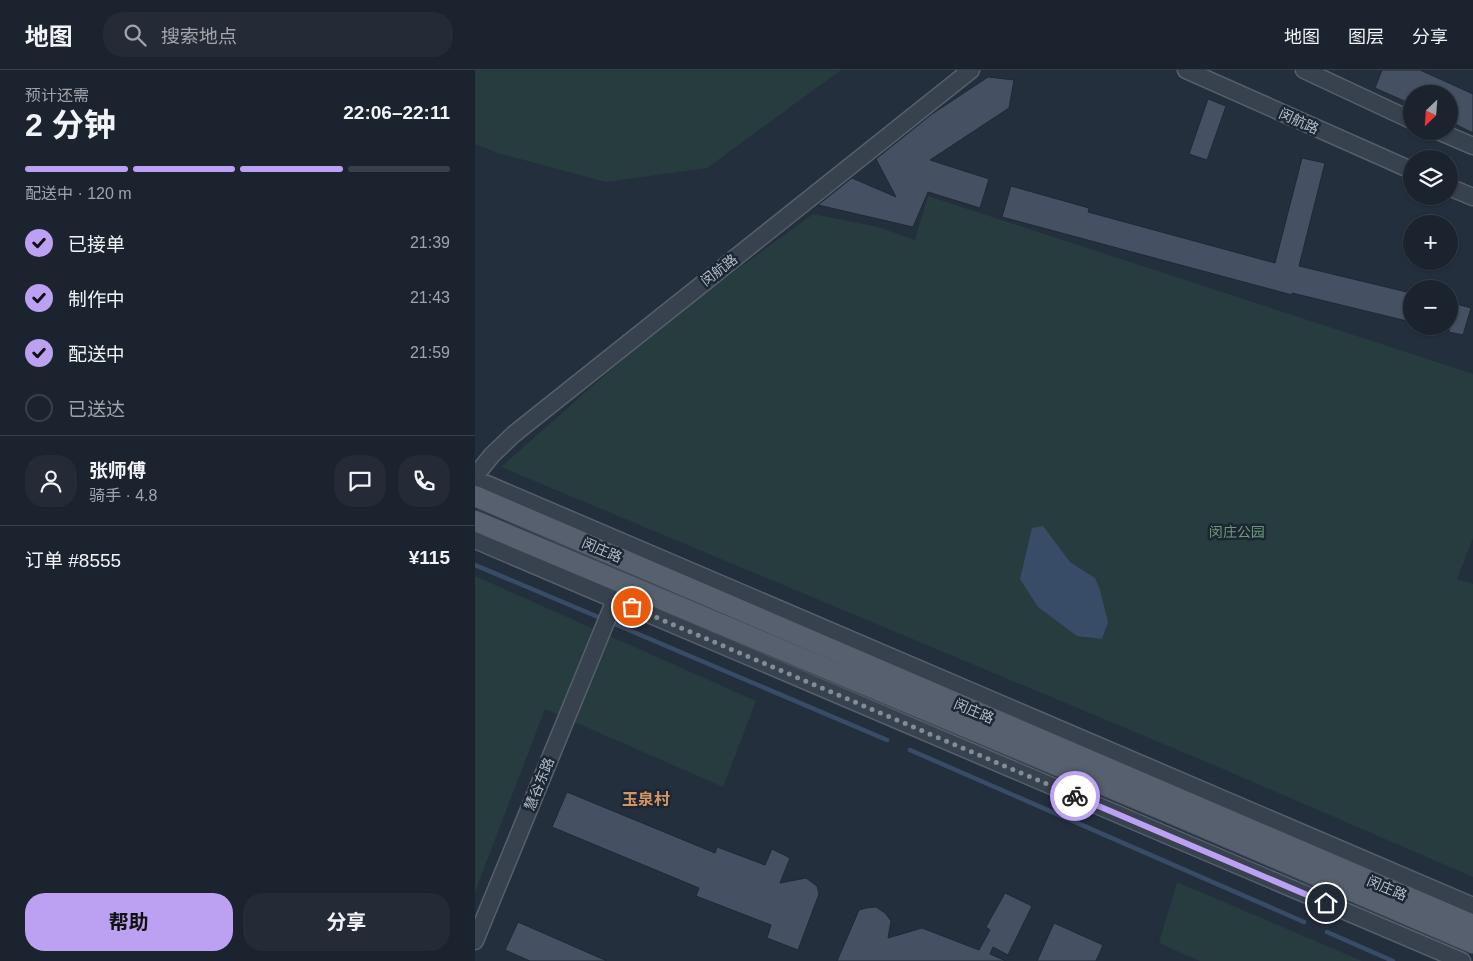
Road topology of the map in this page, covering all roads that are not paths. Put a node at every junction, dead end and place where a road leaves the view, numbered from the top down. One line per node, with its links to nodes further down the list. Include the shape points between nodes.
1 (971, 70): 10 (street, 闵航路, via 515,434)
2 (1187, 70): 7 (street, 闵航路)
3 (1304, 70): 4 (street)
4 (1403, 116)
5 (1458, 140): 6 (street)
6 (1473, 146)
7 (1403, 166)
8 (1458, 191): 9 (street)
9 (1473, 197)
10 (475, 476)
11 (475, 487): 16 (street, 闵庄路, via 487,484)
12 (475, 496): 16 (main road, 闵庄路)
13 (475, 521): 16 (main road, 闵庄路)
14 (475, 540): 15 (street)
15 (609, 614): 17 (street); 20 (street, 慧谷东路)
16 (1186, 802): 17 (street); 18 (street, 闵庄路); 19 (main road, 闵庄路); 21 (main road, 闵庄路)
17 (1172, 837): 22 (street)
18 (1473, 906)
19 (1473, 925)
20 (475, 941)
21 (1473, 943)
22 (1462, 961)

